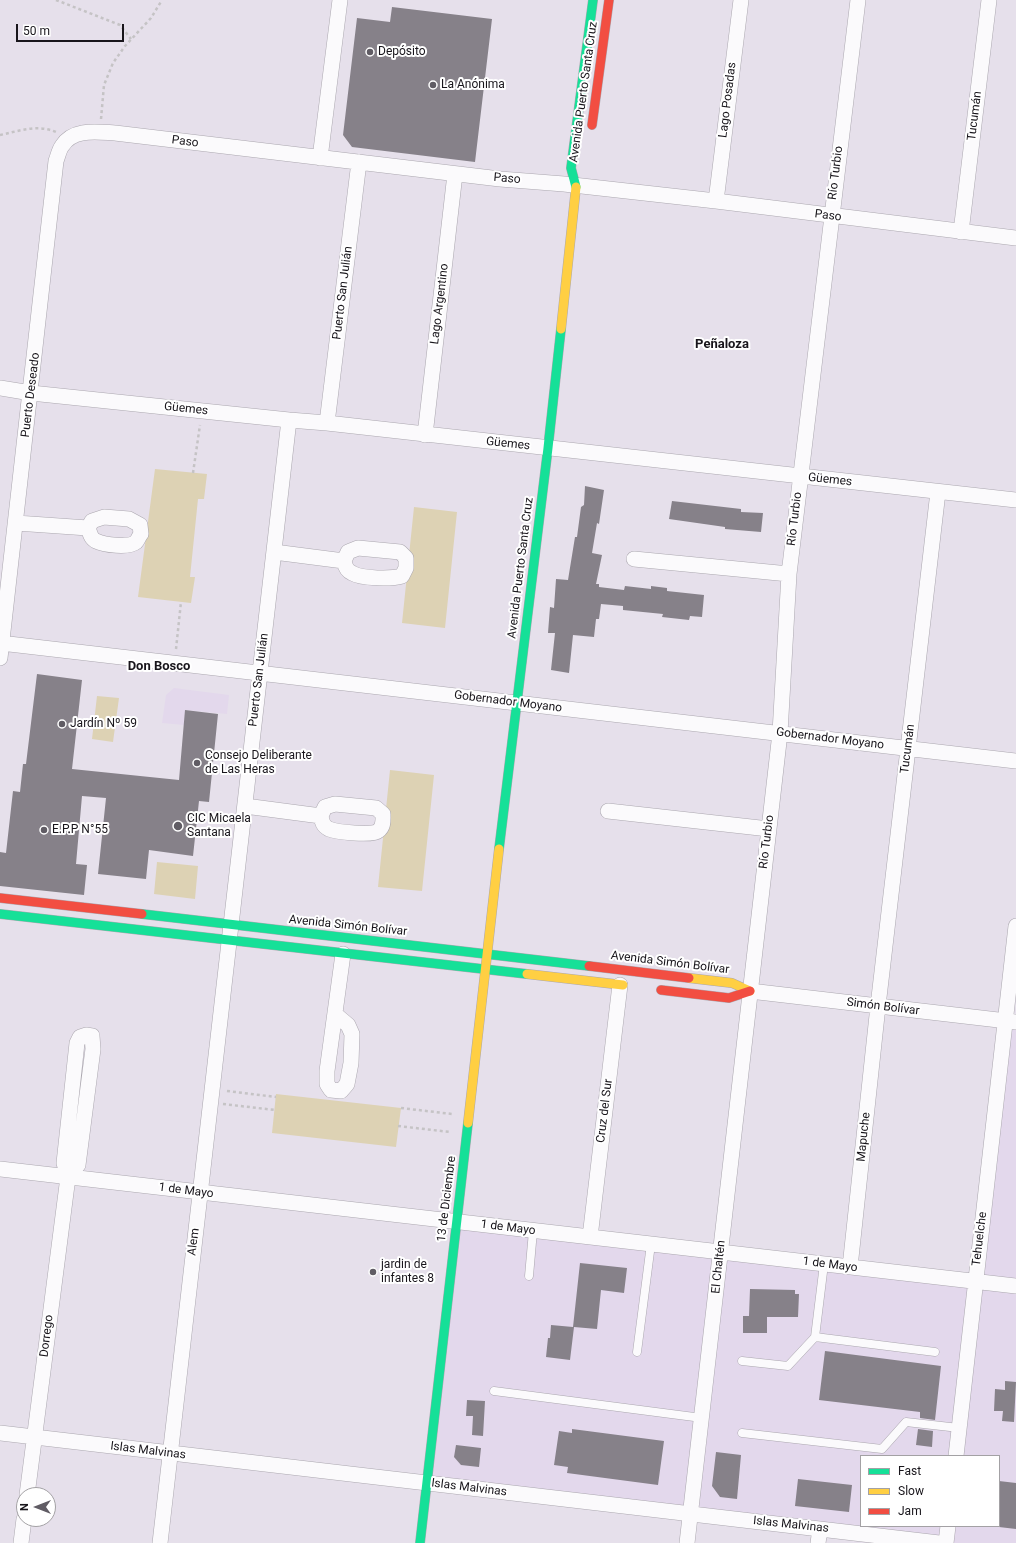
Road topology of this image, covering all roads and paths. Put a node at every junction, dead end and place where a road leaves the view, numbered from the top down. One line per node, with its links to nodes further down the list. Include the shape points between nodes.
1 (56, 0): 9 (path, via 120,25)
2 (162, 0): 9 (path, via 151,18)
3 (340, 0): 14 (street)
4 (593, 0): 17 (street, Avenida Puerto Santa Cruz, via 571,168)
5 (609, 0): 10 (street, Avenida Puerto Santa Cruz)
6 (741, 0): 18 (street, Lago Posadas)
7 (858, 0): 19 (street, Río Turbio)
8 (989, 0): 20 (street, Tucumán)
9 (131, 39): 11 (path, via 113,63 104,85)
10 (591, 131)
11 (100, 132): 13 (street, Paso, via 89,131); 14 (street, Paso)
12 (0, 135): 13 (path, via 28,128 48,128)
13 (71, 138): 23 (street, Puerto Deseado, via 62,146 56,161)
14 (320, 158): 15 (street, Paso)
15 (359, 162): 16 (street, Paso); 26 (street, Puerto San Julián)
16 (455, 174): 17 (street, Paso); 27 (street, Lago Argentino)
17 (579, 180): 18 (street, Paso); 28 (street, Avenida Puerto Santa Cruz)
18 (716, 201): 19 (street, Paso)
19 (831, 216): 20 (street, Paso); 30 (street, Río Turbio)
20 (961, 232): 21 (street, Paso)
21 (1016, 238)
22 (0, 388): 23 (street, Güemes)
23 (31, 393): 24 (street, Güemes); 33 (street, Puerto Deseado)
24 (202, 411): 25 (street, Güemes); 29 (path)
25 (289, 420): 26 (street, Güemes); 35 (street, Puerto San Julián)
26 (327, 423): 27 (street, Güemes)
27 (425, 435): 28 (street, Güemes)
28 (548, 448): 30 (street, Güemes); 43 (street, Avenida Puerto Santa Cruz)
29 (193, 473)
30 (800, 477): 31 (street, Güemes); 38 (street, Río Turbio)
31 (938, 492): 32 (street, Güemes); 45 (street, Tucumán)
32 (1016, 500)
33 (16, 523): 34 (street); 40 (street, Puerto Deseado)
34 (88, 528)
35 (274, 552): 37 (street); 42 (street, Puerto San Julián)
36 (634, 559): 38 (street)
37 (344, 561)
38 (789, 574): 44 (street, Río Turbio)
39 (181, 602): 41 (path)
40 (1, 648): 41 (street, Gobernador Moyano)
41 (174, 663): 42 (street, Gobernador Moyano)
42 (260, 673): 43 (street, Gobernador Moyano); 47 (street, Puerto San Julián)
43 (516, 703): 44 (street, Gobernador Moyano); 57 (street, Avenida Puerto Santa Cruz)
44 (780, 733): 45 (street, Gobernador Moyano); 50 (street, Río Turbio)
45 (908, 748): 46 (street, Gobernador Moyano); 63 (street, Tucumán)
46 (1016, 761)
47 (244, 806): 49 (street); 53 (street, Puerto San Julián)
48 (608, 811): 50 (street)
49 (321, 816)
50 (769, 829): 62 (street, Río Turbio)
51 (0, 898): 53 (street, Avenida Simón Bolívar)
52 (0, 914): 55 (street)
53 (231, 924): 55 (street, Puerto San Julián); 57 (street, Avenida Simón Bolívar)
54 (1016, 926): 65 (street, Tehuelche)
55 (229, 940): 56 (street); 66 (street, Alem)
56 (343, 954): 58 (street); 64 (street)
57 (487, 954): 58 (street, 13 de Diciembre); 62 (street, Avenida Simón Bolívar, via 732,983)
58 (485, 970): 59 (street); 70 (street, 13 de Diciembre)
59 (620, 985): 60 (street); 78 (street, Cruz del Sur)
60 (636, 987)
61 (651, 989): 62 (street, via 728,998)
62 (750, 991): 63 (street, Simón Bolívar); 80 (street, El Chaltén)
63 (878, 1006): 65 (street, Simón Bolívar); 82 (street, Mapuche)
64 (335, 1014)
65 (1011, 1022): 84 (street, Tehuelche)
66 (211, 1096): 67 (path); 69 (path); 75 (street, Alem)
67 (276, 1097)
68 (400, 1108): 70 (path)
69 (275, 1110)
70 (469, 1116): 72 (street, 13 de Diciembre)
71 (398, 1126): 72 (path)
72 (467, 1134): 76 (street, 13 de Diciembre)
73 (0, 1169): 74 (street, 1 de Mayo)
74 (68, 1177): 74 (street, Dorrego, via 78,1165 93,1049 92,1036 86,1035 80,1037 77,1043 64,1163); 75 (street, 1 de Mayo); 95 (street, Dorrego)
75 (200, 1192): 76 (street, 1 de Mayo); 96 (street, Alem)
76 (456, 1222): 77 (street, 1 de Mayo); 98 (street, 13 de Diciembre)
77 (533, 1230): 78 (street, 1 de Mayo); 83 (lane)
78 (590, 1237): 79 (street, 1 de Mayo)
79 (651, 1244): 80 (street, 1 de Mayo); 87 (lane)
80 (720, 1252): 81 (street, 1 de Mayo); 91 (street, El Chaltén)
81 (824, 1264): 82 (street, 1 de Mayo); 86 (lane)
82 (850, 1267): 84 (street, 1 de Mayo)
83 (529, 1276)
84 (976, 1281): 85 (street, 1 de Mayo); 92 (street, Tehuelche)
85 (1016, 1286)
86 (815, 1337): 88 (lane); 89 (lane, via 788,1366)
87 (637, 1352)
88 (935, 1352)
89 (742, 1361)
90 (494, 1391): 91 (lane)
91 (702, 1418): 100 (street, El Chaltén)
92 (959, 1428): 94 (lane, via 906,1422 882,1449); 97 (street, Tehuelche)
93 (0, 1433): 95 (street, Islas Malvinas)
94 (742, 1433)
95 (34, 1437): 96 (street, Islas Malvinas); 99 (street, Dorrego)
96 (170, 1453): 98 (street, Islas Malvinas); 105 (street, Alem)
97 (956, 1455)
98 (427, 1483): 100 (street, Islas Malvinas); 106 (street, 13 de Diciembre)
99 (28, 1487)
100 (691, 1514): 103 (street, Islas Malvinas); 107 (street, El Chaltén)
101 (23, 1527): 104 (street)
102 (948, 1527): 109 (street)
103 (819, 1536): 108 (street, Islas Malvinas)
104 (21, 1543)
105 (160, 1543)
106 (420, 1543)
107 (687, 1543)
108 (939, 1543)
109 (946, 1543)

